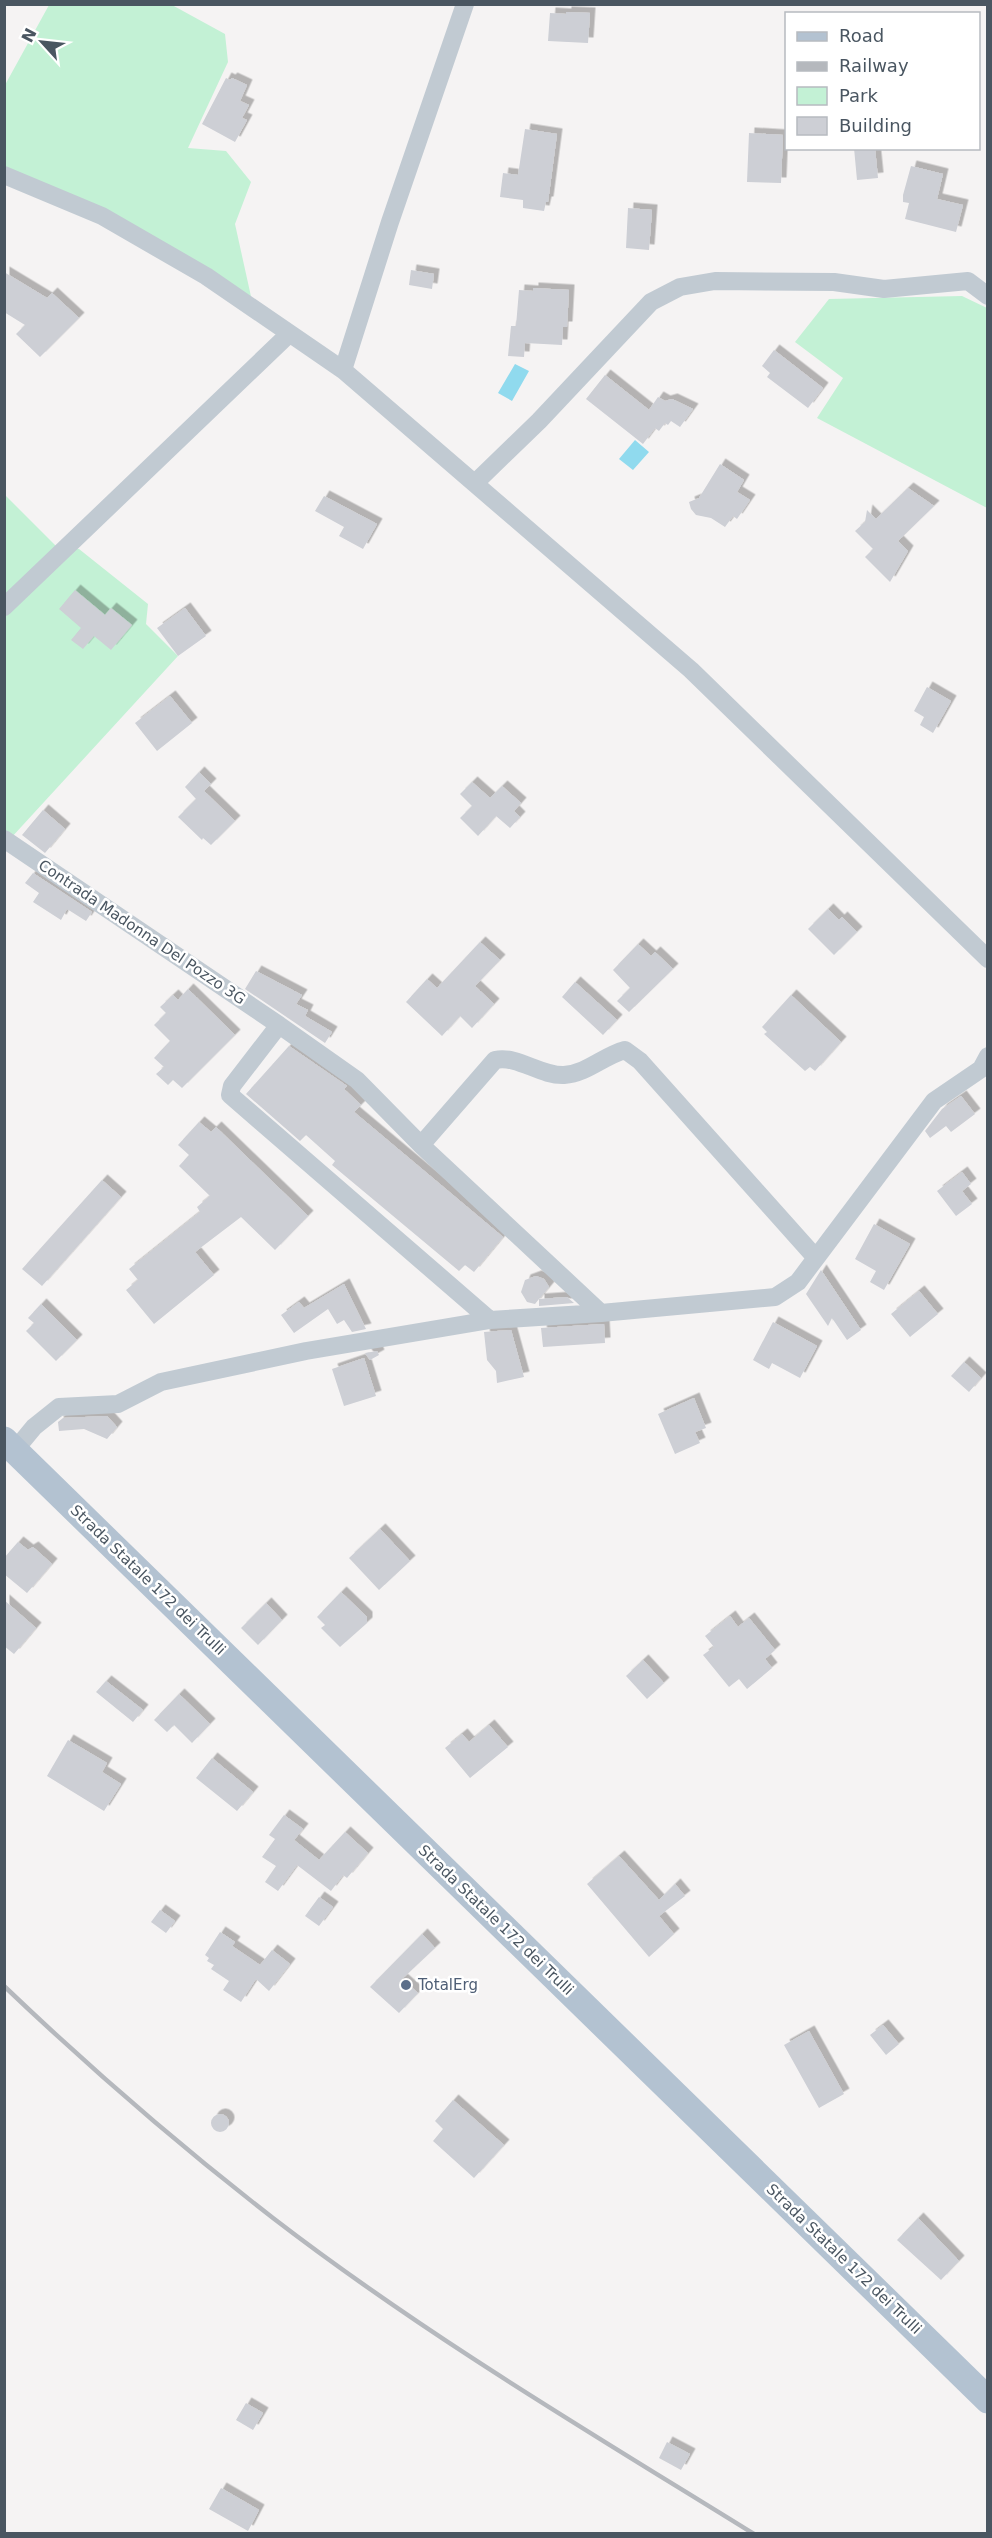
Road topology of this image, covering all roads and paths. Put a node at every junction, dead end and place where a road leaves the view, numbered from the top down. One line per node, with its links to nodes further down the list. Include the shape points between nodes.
1 (465, 4): 5 (street)
2 (4, 175): 4 (street, via 102,216 206,276)
3 (987, 296): 6 (street, via 968,281 884,289 834,282 715,281 680,287 651,302)
4 (289, 334): 5 (street); 7 (street)
5 (343, 370): 6 (street)
6 (475, 483): 9 (street, via 691,670)
7 (4, 608)
8 (4, 839): 10 (street, Contrada Madonna Del Pozzo 3G)
9 (987, 959)
10 (279, 1025): 12 (street, Contrada Madonna Del Pozzo 3G, via 357,1080); 15 (street, via 232,1086 230,1095)
11 (987, 1056): 13 (street, via 981,1069 934,1101)
12 (421, 1145): 13 (street, via 495,1060 505,1058 562,1075 583,1072 625,1050 640,1061); 14 (street, Contrada Madonna Del Pozzo 3G)
13 (816, 1258): 14 (street, via 798,1282 775,1297)
14 (601, 1313): 15 (street)
15 (490, 1320): 16 (street, via 306,1351 161,1382 118,1404 59,1407)
16 (10, 1445): 17 (main road, Strada Statale 172 dei Trulli)
17 (987, 2400)

